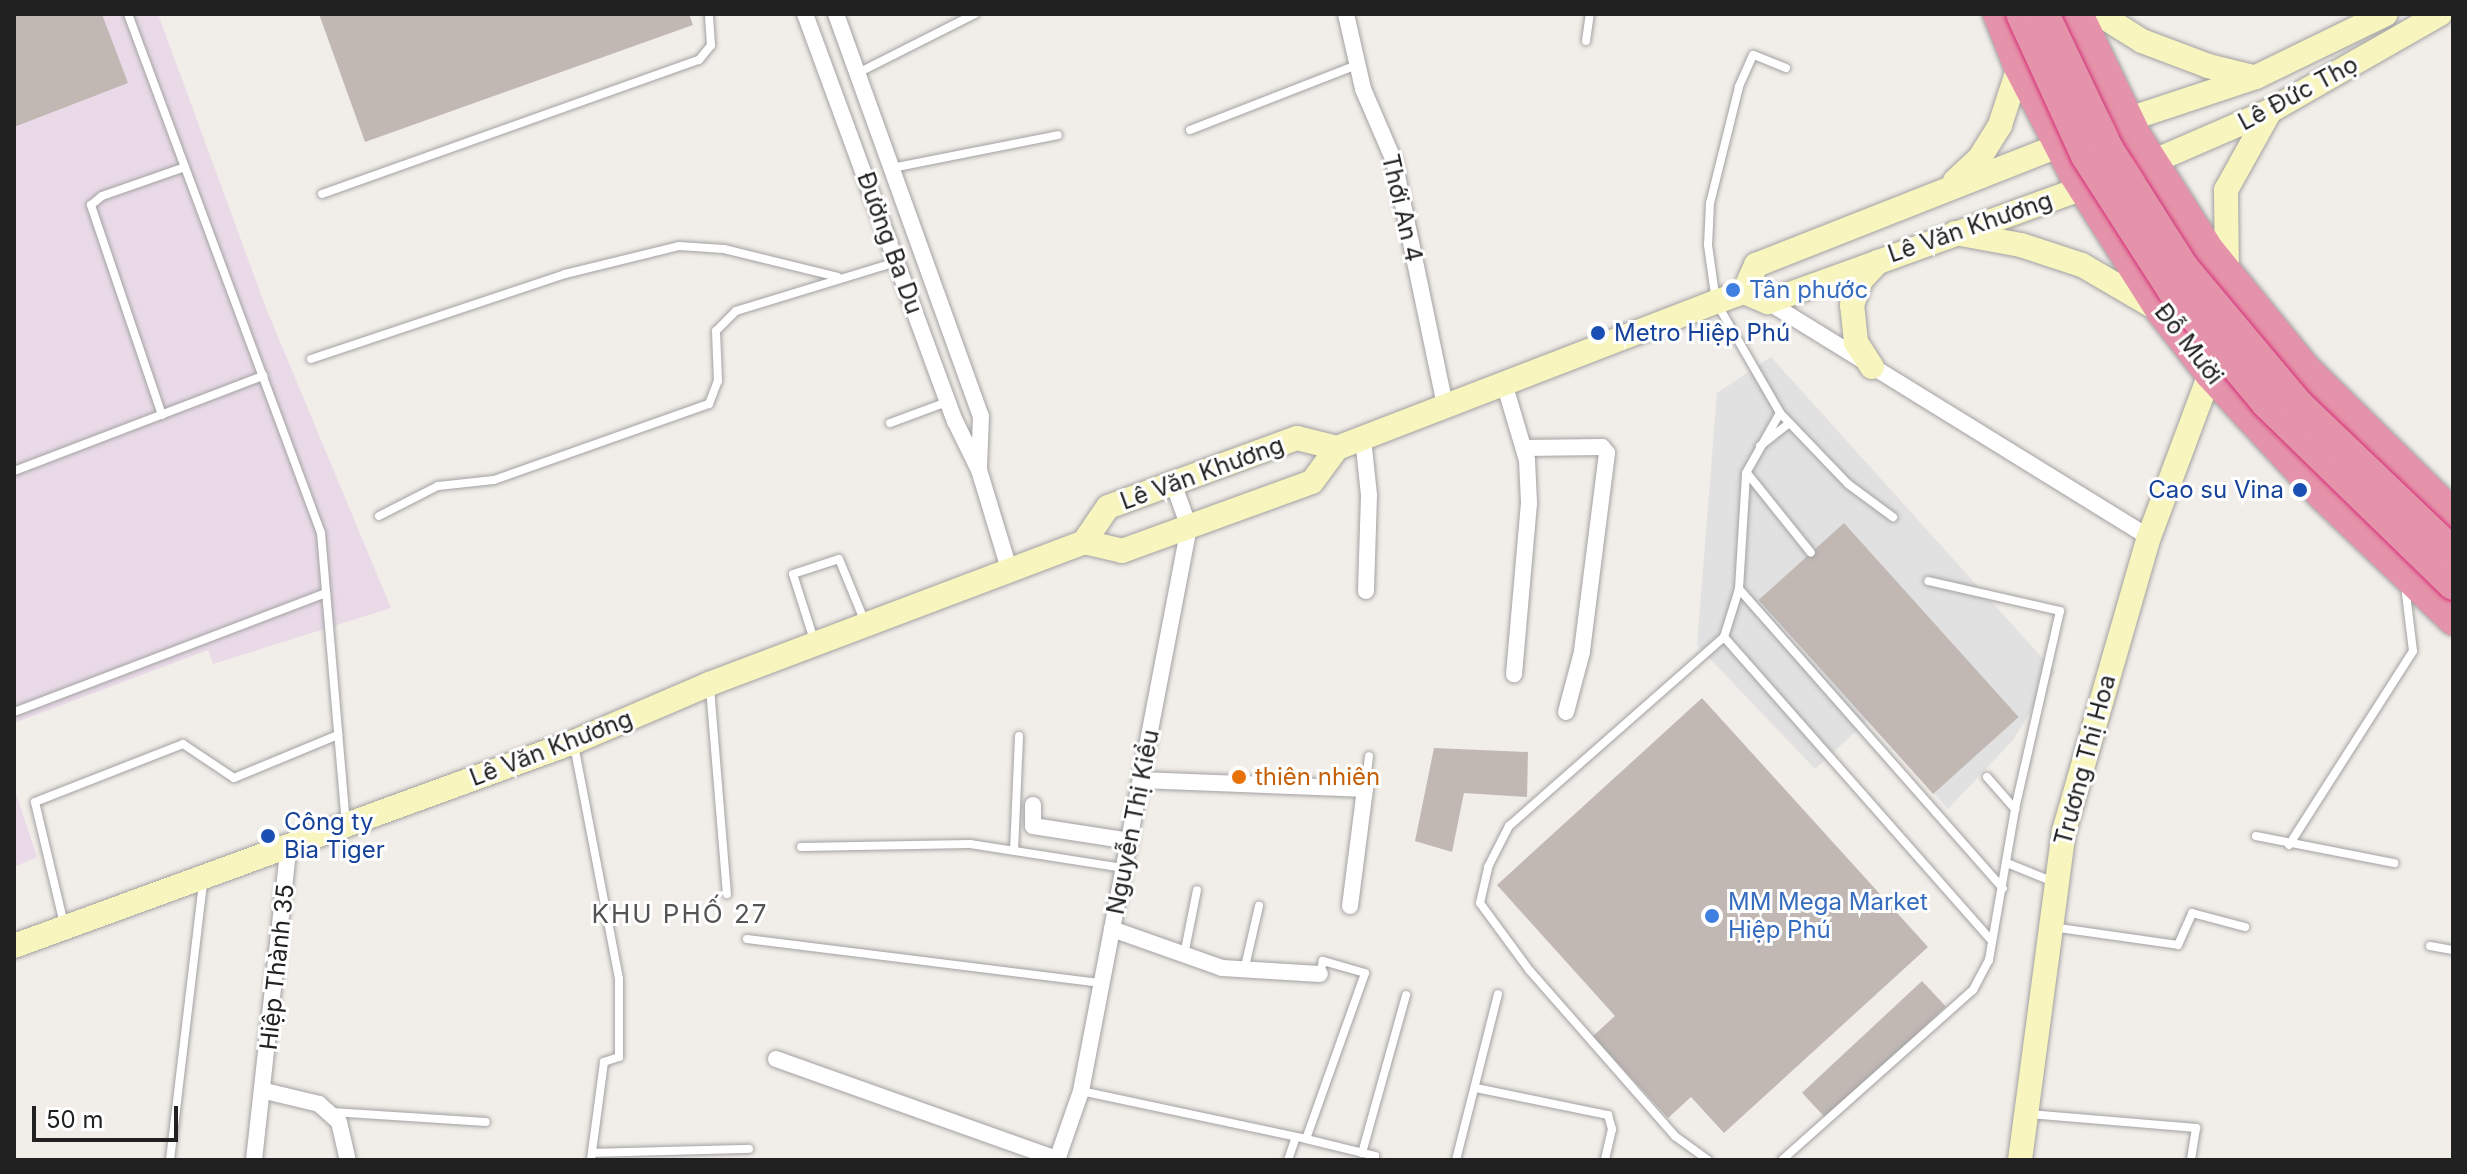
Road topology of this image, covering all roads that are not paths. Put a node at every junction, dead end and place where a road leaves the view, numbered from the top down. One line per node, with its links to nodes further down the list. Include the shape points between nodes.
1 (128, 14): 29 (lane)
2 (709, 14): 33 (lane, via 711,45 699,60)
3 (805, 14): 22 (street, Đường Ba Du)
4 (836, 14): 19 (street, Đường Ba Du)
5 (974, 14): 19 (lane)
6 (1346, 14): 17 (street, Thới An 4)
7 (1590, 14): 15 (lane)
8 (1998, 14): 21 (highway, Đỗ Mười)
9 (2021, 14): 75 (highway, bridge, via 2086,156 2172,290 2266,403)
10 (2044, 14): 70 (highway, bridge, via 2109,150 2184,268 2299,405)
11 (2078, 14): 16 (highway)
12 (2099, 14): 20 (main road, via 2142,41)
13 (2386, 14): 20 (main road, Lê Đức Thọ)
14 (2440, 14): 23 (main road, Lê Đức Thọ)
15 (1586, 41)
16 (2097, 59): 21 (highway); 24 (highway)
17 (1358, 65): 25 (lane); 51 (street, Thới An 4, via 1394,161)
18 (1786, 68): 42 (lane, via 1753,55 1739,87 1710,203 1708,245)
19 (858, 74): 22 (street); 30 (street, Đường Ba Du)
20 (2256, 77): 24 (main road, Lê Đức Thọ)
21 (2024, 78): 27 (highway, Đỗ Mười); 32 (main road, via 1979,159)
22 (834, 91): 38 (street, Đường Ba Du)
23 (2270, 111): 28 (main road, Lê Đức Thọ); 39 (main road, via 2226,190)
24 (2128, 119): 27 (main road, Lê Văn Khương); 28 (highway)
25 (1190, 130)
26 (1058, 135): 30 (lane)
27 (2059, 146): 31 (highway, Đỗ Mười); 32 (main road, Lê Văn Khương)
28 (2152, 162): 31 (main road, Lê Văn Khương); 34 (highway)
29 (185, 167): 48 (lane); 53 (lane, via 102,196 91,205)
30 (892, 168): 60 (street, Đường Ba Du, via 981,416)
31 (2083, 188): 35 (main road, Lê Văn Khương); 36 (highway, Đỗ Mười)
32 (1946, 190): 41 (main road, Lê Văn Khương, via 1756,265)
33 (322, 194)
34 (2180, 206): 36 (highway); 39 (highway)
35 (1953, 233): 37 (main road, Lê Văn Khương); 44 (main road, via 2021,245 2082,265)
36 (2116, 243): 44 (highway, Đỗ Mười)
37 (1882, 258): 43 (main road, Lê Văn Khương); 46 (main road, via 1861,280 1852,305 1856,342)
38 (896, 262): 40 (lane); 50 (street, Đường Ba Du)
39 (2227, 273): 64 (highway, via 2307,370)
40 (839, 277): 45 (lane, via 724,249 679,246 565,274); 65 (lane, via 736,311 716,331 718,381 709,404 494,480 438,486)
41 (1744, 292): 42 (main road); 43 (main road)
42 (1716, 302): 49 (main road); 52 (lane)
43 (1768, 302): 46 (street)
44 (2161, 311): 47 (highway, Đỗ Mười)
45 (311, 359)
46 (1872, 367): 68 (street)
47 (2210, 374): 68 (main road, Trương Thị Hoa); 73 (highway, Đỗ Mười, via 2323,496)
48 (263, 376): 53 (lane); 78 (lane, via 321,533)
49 (1504, 383): 51 (main road); 59 (street)
50 (948, 401): 54 (lane); 60 (street, Đường Ba Du)
51 (1445, 406): 56 (main road)
52 (1780, 413): 55 (lane); 57 (lane)
53 (162, 415): 61 (lane)
54 (890, 423)
55 (1789, 423): 57 (lane); 66 (lane, via 1848,484)
56 (1363, 438): 58 (main road); 77 (street, via 1369,495)
57 (1759, 446): 62 (lane)
58 (1337, 448): 63 (main road, Lê Văn Khương, via 1297,438); 67 (main road, Lê Văn Khương, via 1312,482)
59 (1524, 448): 83 (street, via 1529,503); 86 (street, via 1602,447 1607,453 1582,652)
60 (979, 470): 72 (street, Đường Ba Du)
61 (14, 471)
62 (1746, 473): 71 (lane); 76 (lane)
63 (1173, 483): 67 (street); 69 (main road, Lê Văn Khương, via 1108,507)
64 (2453, 514)
65 (379, 516)
66 (1893, 517)
67 (1189, 527): 69 (main road, Lê Văn Khương, via 1122,551); 92 (street, Nguyễn Thị Kiểu)
68 (2149, 537): 107 (main road, Trương Thị Hoa, via 2090,731)
69 (1084, 542): 72 (main road, Lê Văn Khương)
70 (2453, 552)
71 (1811, 553)
72 (1010, 572): 80 (main road, Lê Văn Khương)
73 (2406, 574): 79 (highway, Đỗ Mười); 100 (lane, via 2404,606 2413,651)
74 (1928, 581): 95 (lane, via 2060,611)
75 (2453, 585)
76 (1739, 589): 81 (lane); 108 (lane)
77 (1366, 591)
78 (326, 593): 85 (lane); 87 (lane)
79 (2453, 620)
80 (867, 625): 82 (main road, Lê Văn Khương); 82 (lane, via 839,559 793,574)
81 (1724, 637): 118 (lane); 148 (lane, via 1509,826 1488,867 1480,903 1530,971 1675,1136)
82 (815, 645): 84 (main road, Lê Văn Khương)
83 (1514, 674)
84 (709, 684): 89 (main road, Lê Văn Khương); 110 (lane)
85 (14, 712)
86 (1566, 712)
87 (338, 735): 96 (lane); 114 (lane, via 234,778 183,744 35,802)
88 (1019, 736): 102 (lane)
89 (574, 742): 96 (main road, Lê Văn Khương); 139 (lane, via 619,979 619,1057 604,1062)
90 (1369, 756): 93 (lane)
91 (1987, 777): 95 (lane)
92 (1142, 780): 93 (street); 98 (street, Nguyễn Thị Kiểu)
93 (1365, 789): 112 (street)
94 (1033, 805): 98 (street, via 1033,826)
95 (2015, 809): 103 (lane)
96 (346, 823): 99 (main road, Lê Văn Khương)
97 (2256, 836): 100 (lane)
98 (1130, 841): 105 (street, Nguyễn Thị Kiểu)
99 (289, 844): 106 (main road, Lê Văn Khương); 130 (street, Hiệp Thành 35)
100 (2289, 845): 104 (lane)
101 (801, 847): 102 (lane, via 970,844)
102 (1014, 851): 105 (lane)
103 (2007, 863): 107 (lane); 108 (lane)
104 (2394, 863)
105 (1124, 869): 116 (street, Nguyễn Thị Kiểu)
106 (204, 875): 114 (main road, Lê Văn Khương); 140 (lane)
107 (2056, 883): 113 (main road, Trương Thị Hoa)
108 (2003, 888): 118 (lane)
109 (1197, 890): 122 (lane)
110 (727, 894)
111 (1259, 906): 123 (lane)
112 (1350, 906)
113 (2051, 926): 115 (lane, via 2178,945 2192,913); 133 (main road, Trương Thị Hoa)
114 (65, 927): 119 (main road, Lê Văn Khương)
115 (2245, 927)
116 (1112, 929): 122 (street); 125 (street, Nguyễn Thị Kiểu)
117 (747, 939): 125 (lane)
118 (1990, 939): 149 (lane, via 1989,960 1973,990)
119 (14, 946)
120 (2430, 946): 121 (lane)
121 (2453, 950)
122 (1184, 956): 123 (street)
123 (1244, 972): 124 (street)
124 (1320, 974): 136 (lane, via 1323,961 1365,973)
125 (1101, 983): 131 (street, Nguyễn Thị Kiểu)
126 (1498, 994): 129 (lane)
127 (1406, 995): 138 (lane)
128 (776, 1059): 143 (street)
129 (1476, 1088): 146 (lane); 147 (lane, via 1608,1115 1612,1129)
130 (265, 1091): 132 (street, via 319,1104); 141 (street, Hiệp Thành 35)
131 (1081, 1091): 135 (lane); 143 (street, Nguyễn Thị Kiểu)
132 (327, 1111): 134 (lane); 142 (street, via 339,1122)
133 (2028, 1113): 150 (main road, Trương Thị Hoa); 151 (lane, via 2196,1128)
134 (486, 1122)
135 (1296, 1137): 136 (lane); 144 (lane)
136 (1306, 1139): 138 (lane)
137 (749, 1149): 139 (lane)
138 (1362, 1153): 145 (lane)
139 (592, 1156)
140 (170, 1160)
141 (254, 1160)
142 (348, 1160)
143 (1057, 1160)
144 (1288, 1160)
145 (1375, 1160)
146 (1456, 1160)
147 (1605, 1160)
148 (1708, 1160)
149 (1782, 1160)
150 (2020, 1160)
151 (2191, 1160)

